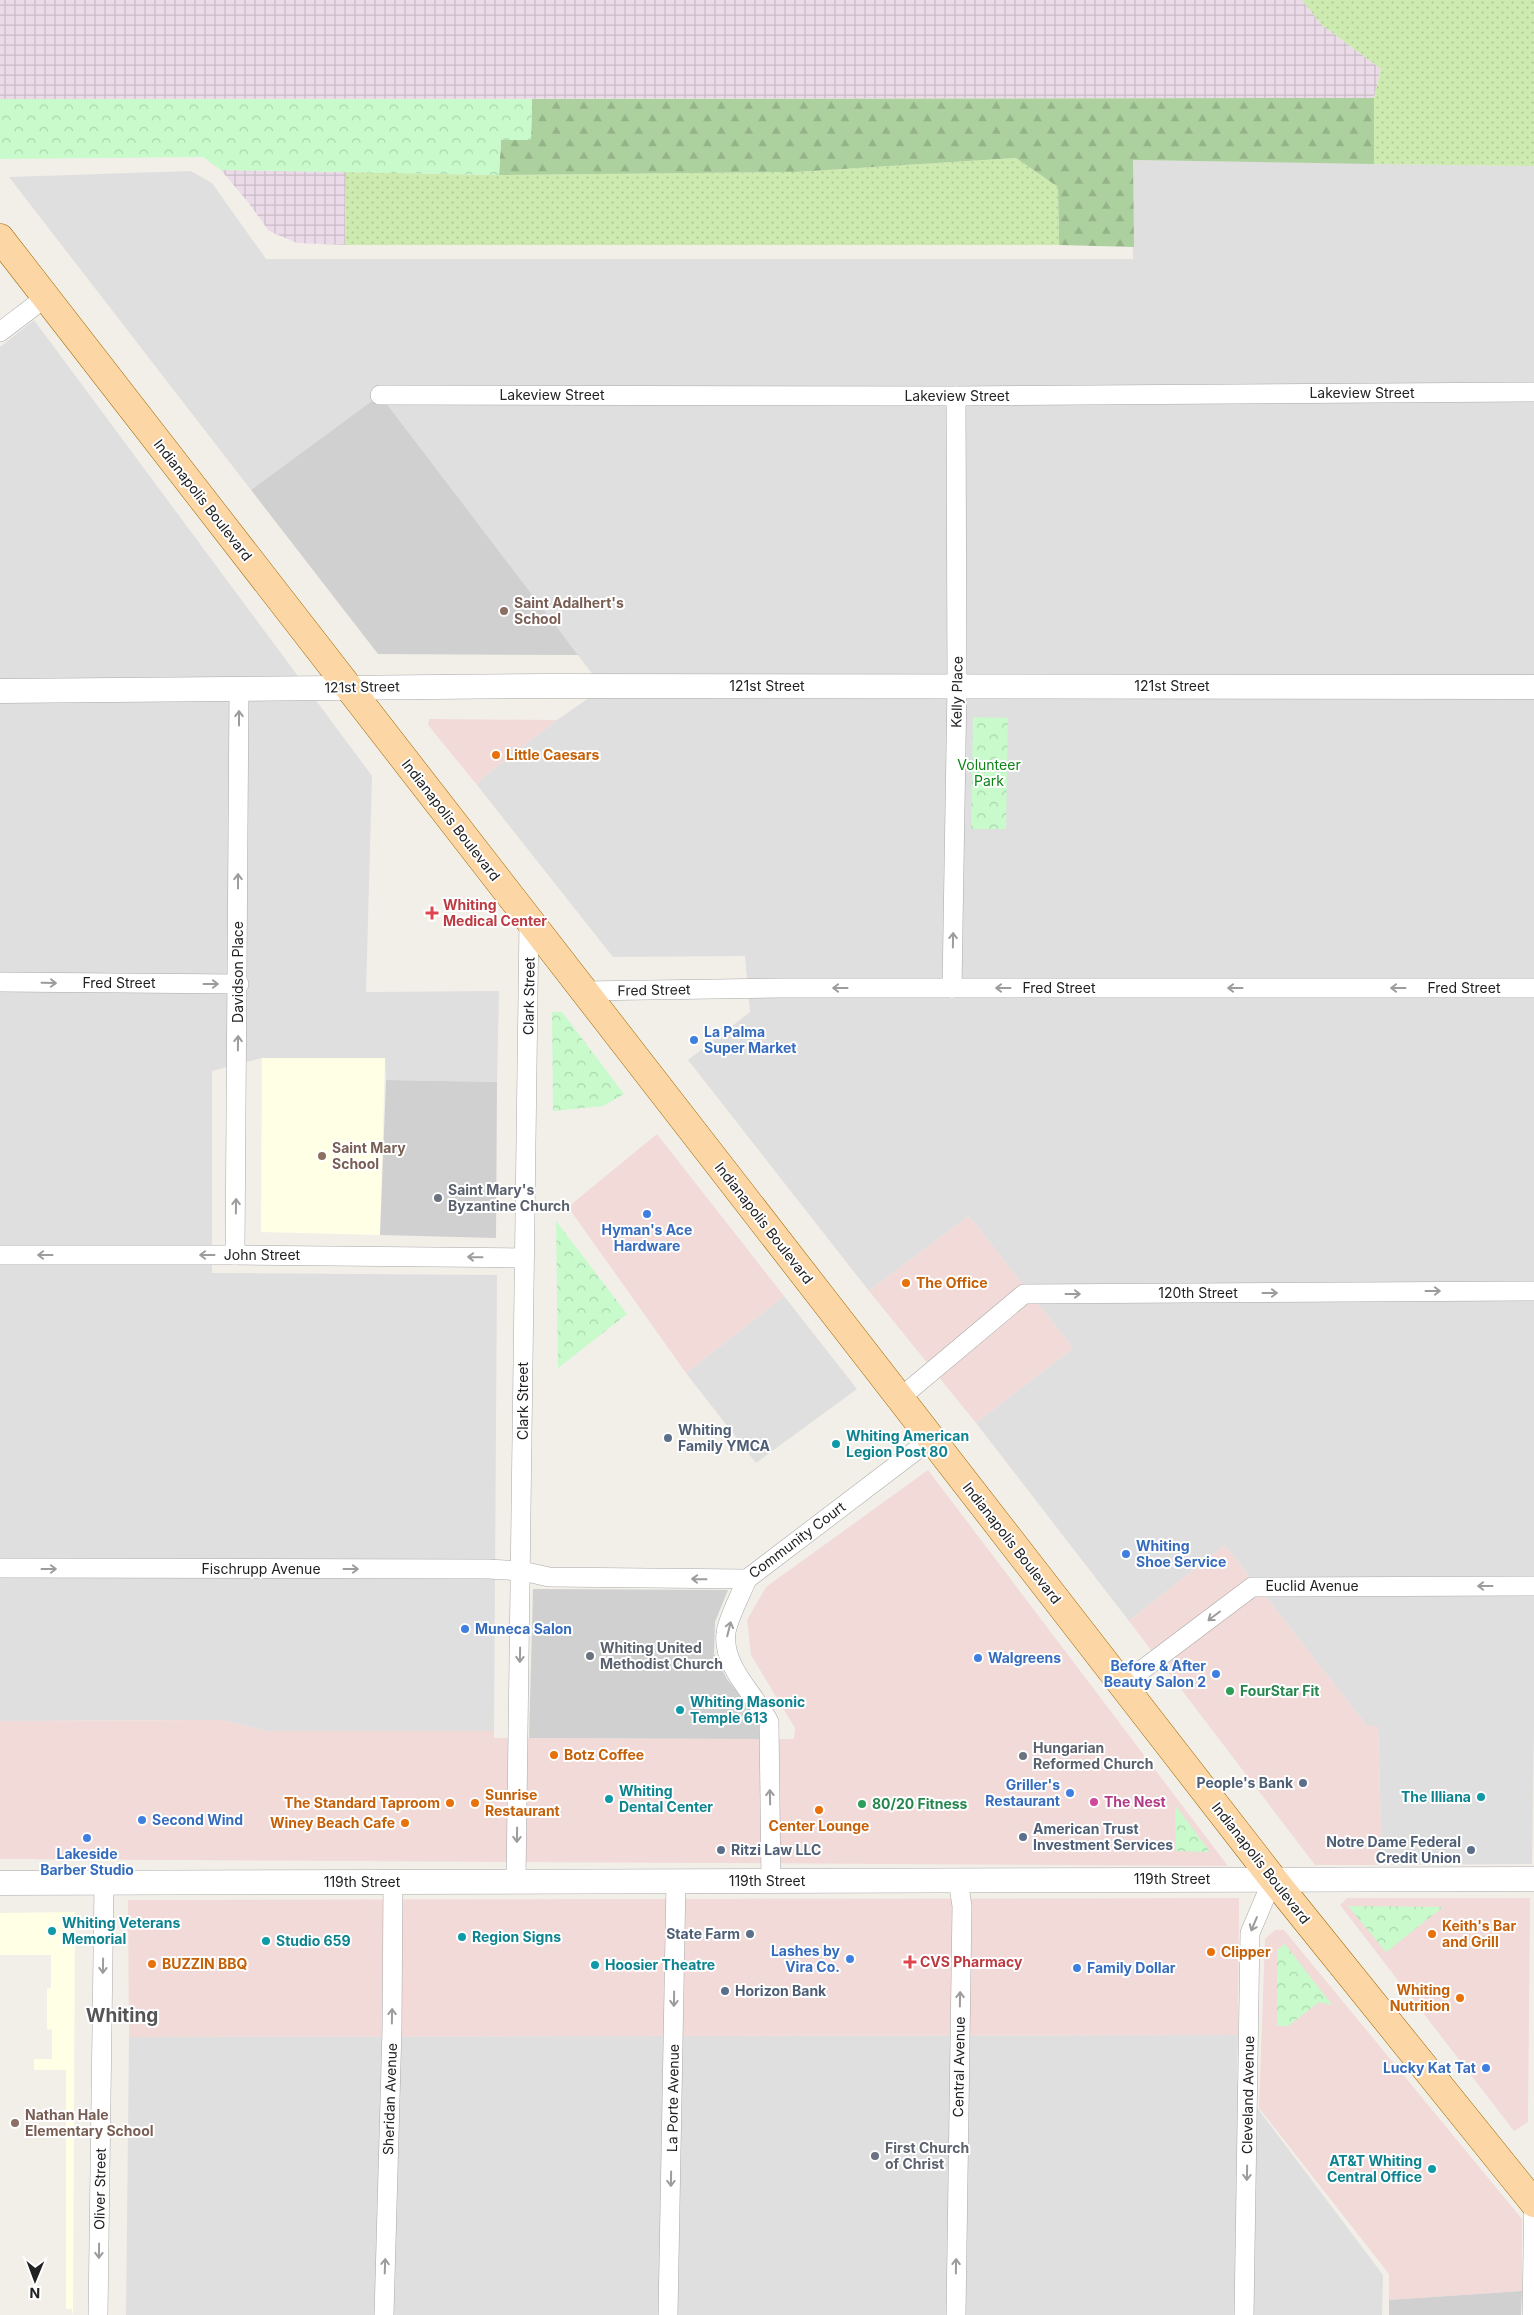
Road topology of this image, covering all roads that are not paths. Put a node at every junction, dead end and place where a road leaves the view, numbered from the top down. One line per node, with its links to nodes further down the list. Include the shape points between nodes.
1 (0, 238): 2 (main road, Indianapolis Boulevard)
2 (46, 297): 3 (street); 8 (main road, Indianapolis Boulevard)
3 (0, 332)
4 (1534, 392): 6 (street, Lakeview Street)
5 (380, 395): 6 (street, Lakeview Street)
6 (956, 396): 7 (street, Kelly Place)
7 (957, 686): 8 (street, 121st Street); 9 (street, 121st Street); 15 (street, Kelly Place, one-way to 7)
8 (348, 687): 10 (street, 121st Street); 12 (main road, Indianapolis Boulevard)
9 (1534, 687)
10 (239, 689): 11 (street, 121st Street); 14 (street, Davidson Place, one-way to 10)
11 (0, 691)
12 (529, 920): 17 (main road, Indianapolis Boulevard); 20 (street, Clark Street)
13 (0, 982): 14 (street, Fred Street, one-way to 14)
14 (238, 984): 19 (street, Davidson Place, one-way to 14)
15 (952, 988): 16 (street, Fred Street, one-way to 15); 17 (street, Fred Street, one-way to 17)
16 (1534, 988)
17 (584, 991): 22 (main road, Indianapolis Boulevard)
18 (0, 1255): 19 (street, John Street, one-way to 18)
19 (235, 1255): 20 (street, John Street, one-way to 19)
20 (524, 1258): 25 (street, Clark Street)
21 (1534, 1291): 22 (street, 120th Street, one-way to 21, via 1024,1294)
22 (900, 1398): 23 (main road, Indianapolis Boulevard)
23 (931, 1439): 26 (street, Community Court); 28 (main road, Indianapolis Boulevard)
24 (0, 1568): 25 (street, Fischrupp Avenue, one-way to 25, via 488,1569)
25 (522, 1572): 26 (street, Community Court, one-way to 25, via 548,1577); 32 (street, Clark Street, one-way to 32)
26 (747, 1579): 34 (street, one-way to 26, via 769,1722 740,1680 730,1659 726,1633)
27 (1534, 1586): 28 (street, Euclid Avenue, one-way to 28, via 1252,1586)
28 (1122, 1685): 29 (main road, Indianapolis Boulevard)
29 (1273, 1879): 30 (street, 119th Street); 31 (street, 119th Street); 39 (main road, Indianapolis Boulevard); 44 (street, Cleveland Avenue, one-way to 44, via 1250,1933)
30 (1534, 1879)
31 (958, 1880): 34 (street, 119th Street); 43 (street, Central Avenue, one-way to 31, via 962,1906)
32 (516, 1881): 33 (street, 119th Street); 35 (street, 119th Street)
33 (676, 1881): 34 (street, 119th Street); 42 (street, La Porte Avenue, one-way to 42)
34 (771, 1881)
35 (393, 1882): 37 (street, 119th Street); 41 (street, Sheridan Avenue, one-way to 35)
36 (0, 1883): 37 (street, 119th Street)
37 (104, 1883): 40 (street, Oliver Street, one-way to 40)
38 (1534, 2186): 39 (street)
39 (1534, 2203): 45 (street)
40 (98, 2315)
41 (384, 2315)
42 (668, 2315)
43 (956, 2315)
44 (1244, 2315)
45 (1532, 2315)

